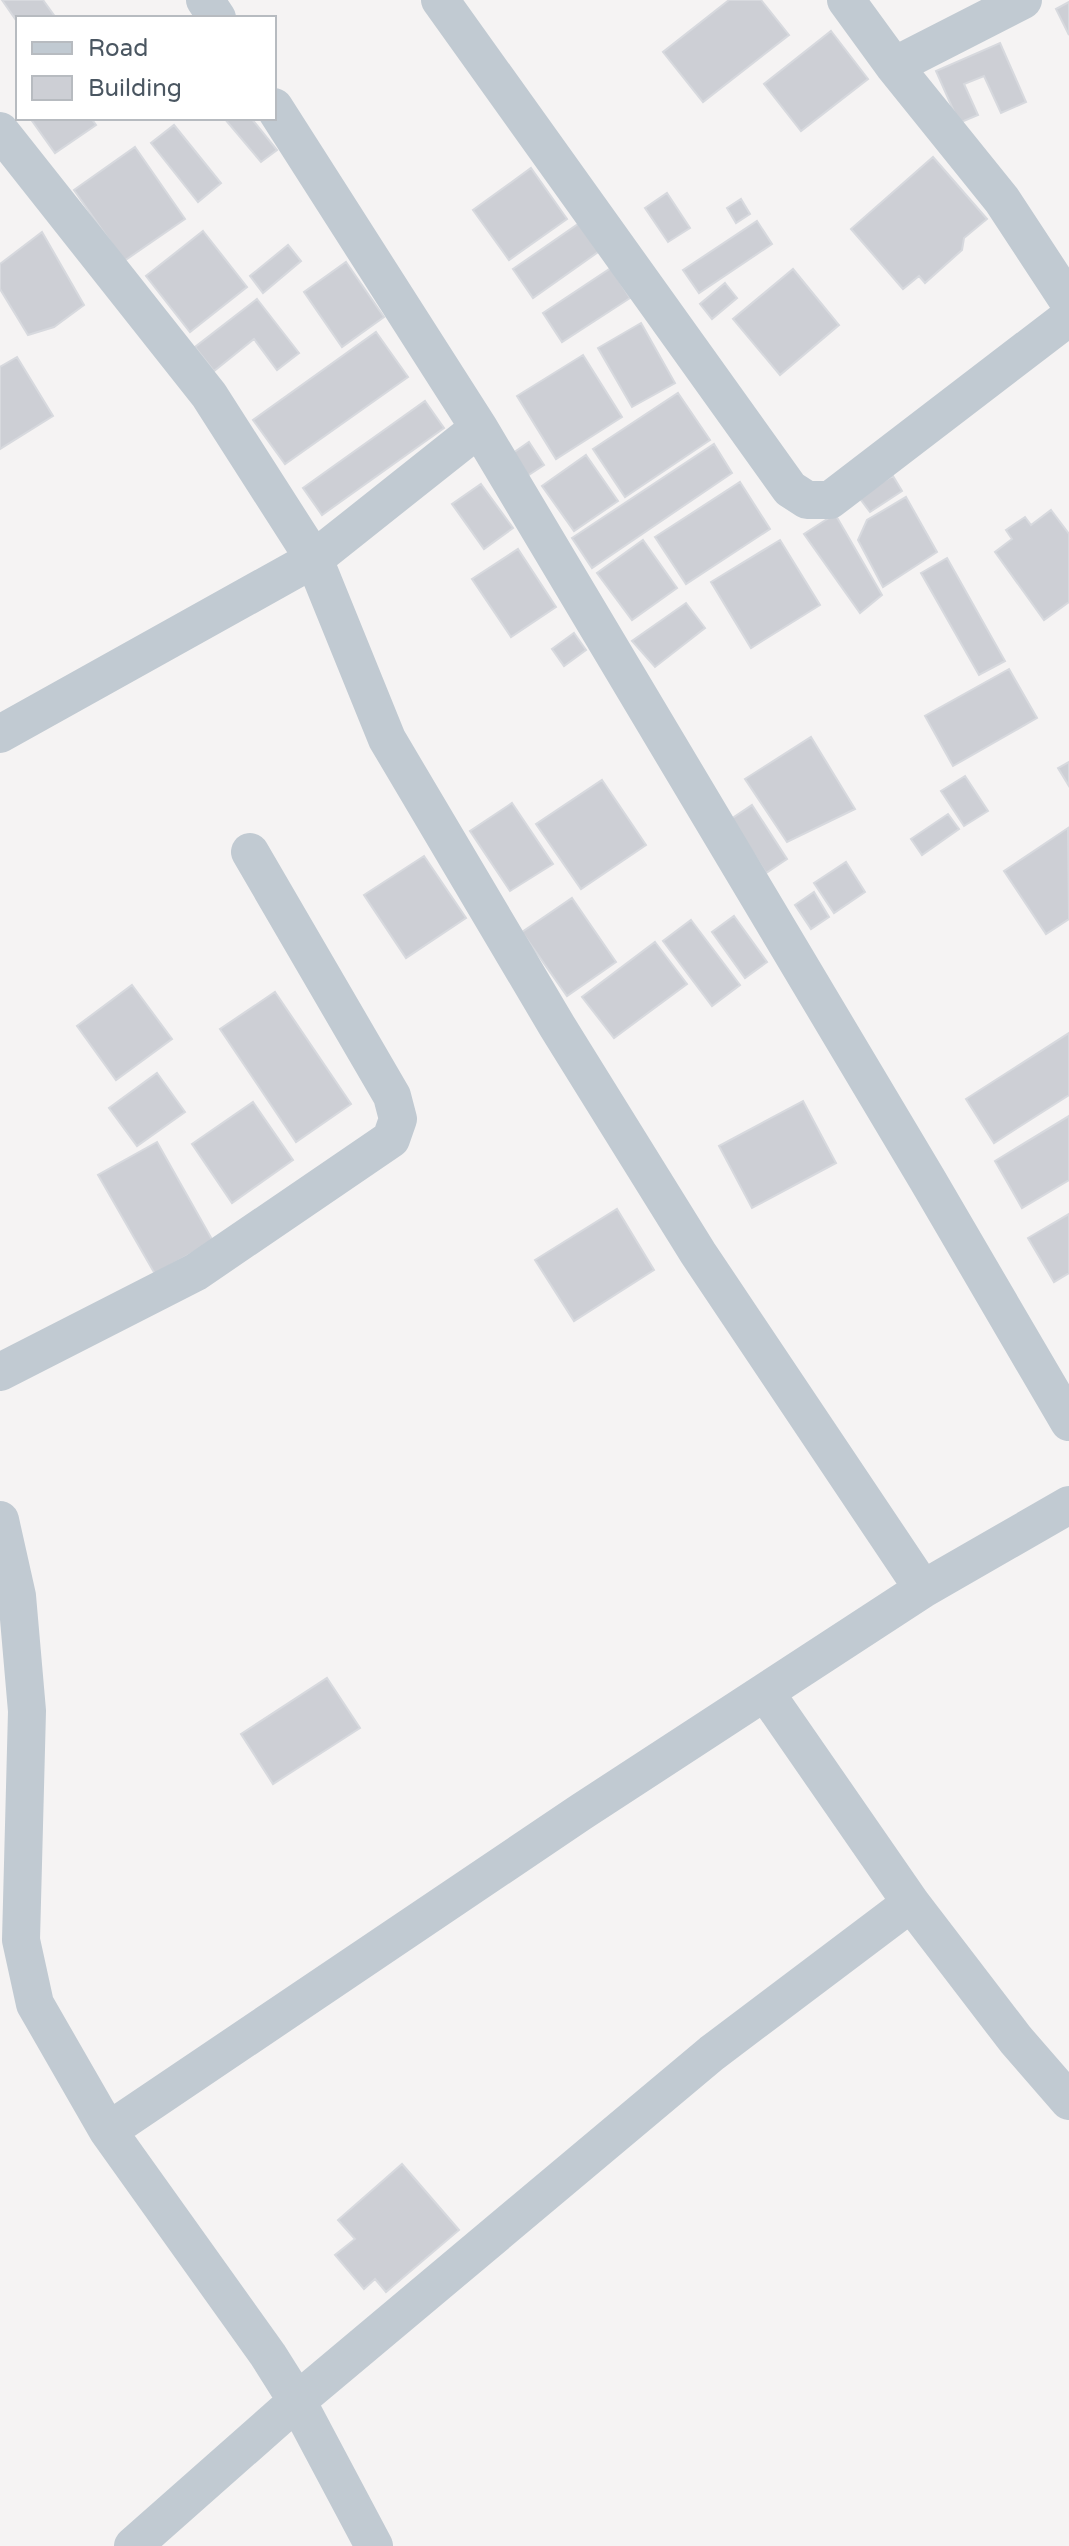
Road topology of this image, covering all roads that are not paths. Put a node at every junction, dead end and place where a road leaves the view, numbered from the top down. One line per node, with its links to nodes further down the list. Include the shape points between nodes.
1 (440, 0): 8 (street, via 790,489 807,500 830,500)
2 (846, 0): 4 (street)
3 (1023, 0): 4 (street)
4 (894, 66): 7 (street, via 1002,200)
5 (276, 110): 9 (street)
6 (0, 131): 10 (street, via 209,395)
7 (1069, 302)
8 (1069, 317)
9 (479, 428): 10 (street); 14 (street)
10 (314, 559): 11 (street); 17 (street, via 387,739 698,1253)
11 (0, 734)
12 (250, 852): 13 (street, via 392,1096 398,1119 391,1139 196,1272)
13 (0, 1372)
14 (1069, 1422)
15 (1069, 1505): 17 (street)
16 (0, 1520): 21 (street, via 17,1596 27,1711 21,1940 35,2004)
17 (923, 1589): 18 (street)
18 (765, 1692): 19 (street); 21 (street)
19 (911, 1903): 20 (street); 22 (street, via 712,2053)
20 (1069, 2101)
21 (108, 2131): 22 (street)
22 (297, 2401): 23 (street); 24 (street)
23 (133, 2546)
24 (374, 2546)

